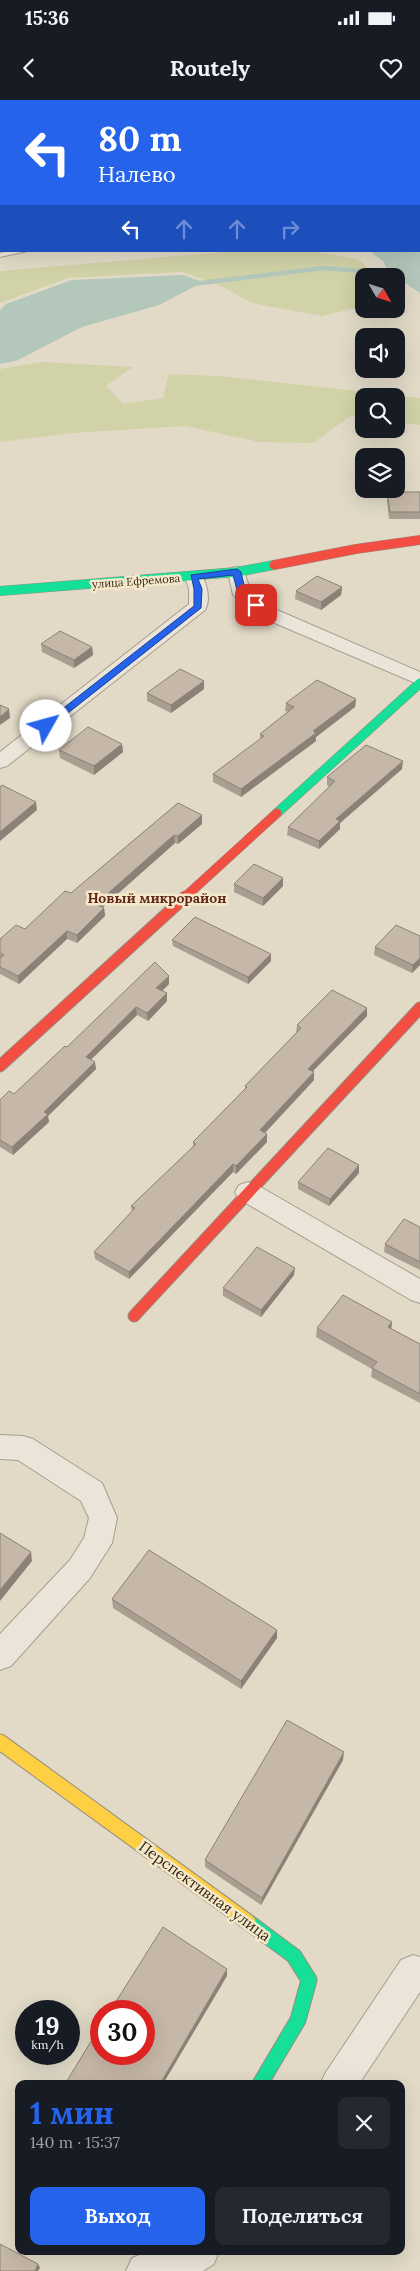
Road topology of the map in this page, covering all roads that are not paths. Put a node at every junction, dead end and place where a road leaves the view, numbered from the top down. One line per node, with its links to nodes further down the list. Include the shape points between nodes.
1 (19, 252): 2 (lane)
2 (0, 255)
3 (420, 540): 4 (street, улица Ефремова)
4 (237, 572): 5 (street, улица Ефремова); 7 (street, via 242,595 270,614)
5 (194, 577): 6 (street, улица Ефремова); 9 (street, via 198,606)
6 (0, 591)
7 (420, 679)
8 (420, 683): 11 (street)
9 (0, 762)
10 (420, 1008): 12 (street)
11 (0, 1066)
12 (248, 1192): 13 (street); 14 (street)
13 (420, 1292)
14 (134, 1316)
15 (0, 1447): 16 (street, via 23,1448 92,1492 104,1518 97,1543 80,1569)
16 (0, 1656)
17 (0, 1742): 19 (street, Перспективная улица, via 294,1956 309,1980 298,2020)
18 (418, 1968): 20 (street)
19 (262, 2080)
20 (341, 2080)
21 (194, 2255): 22 (street, via 167,2267)
22 (151, 2264)

